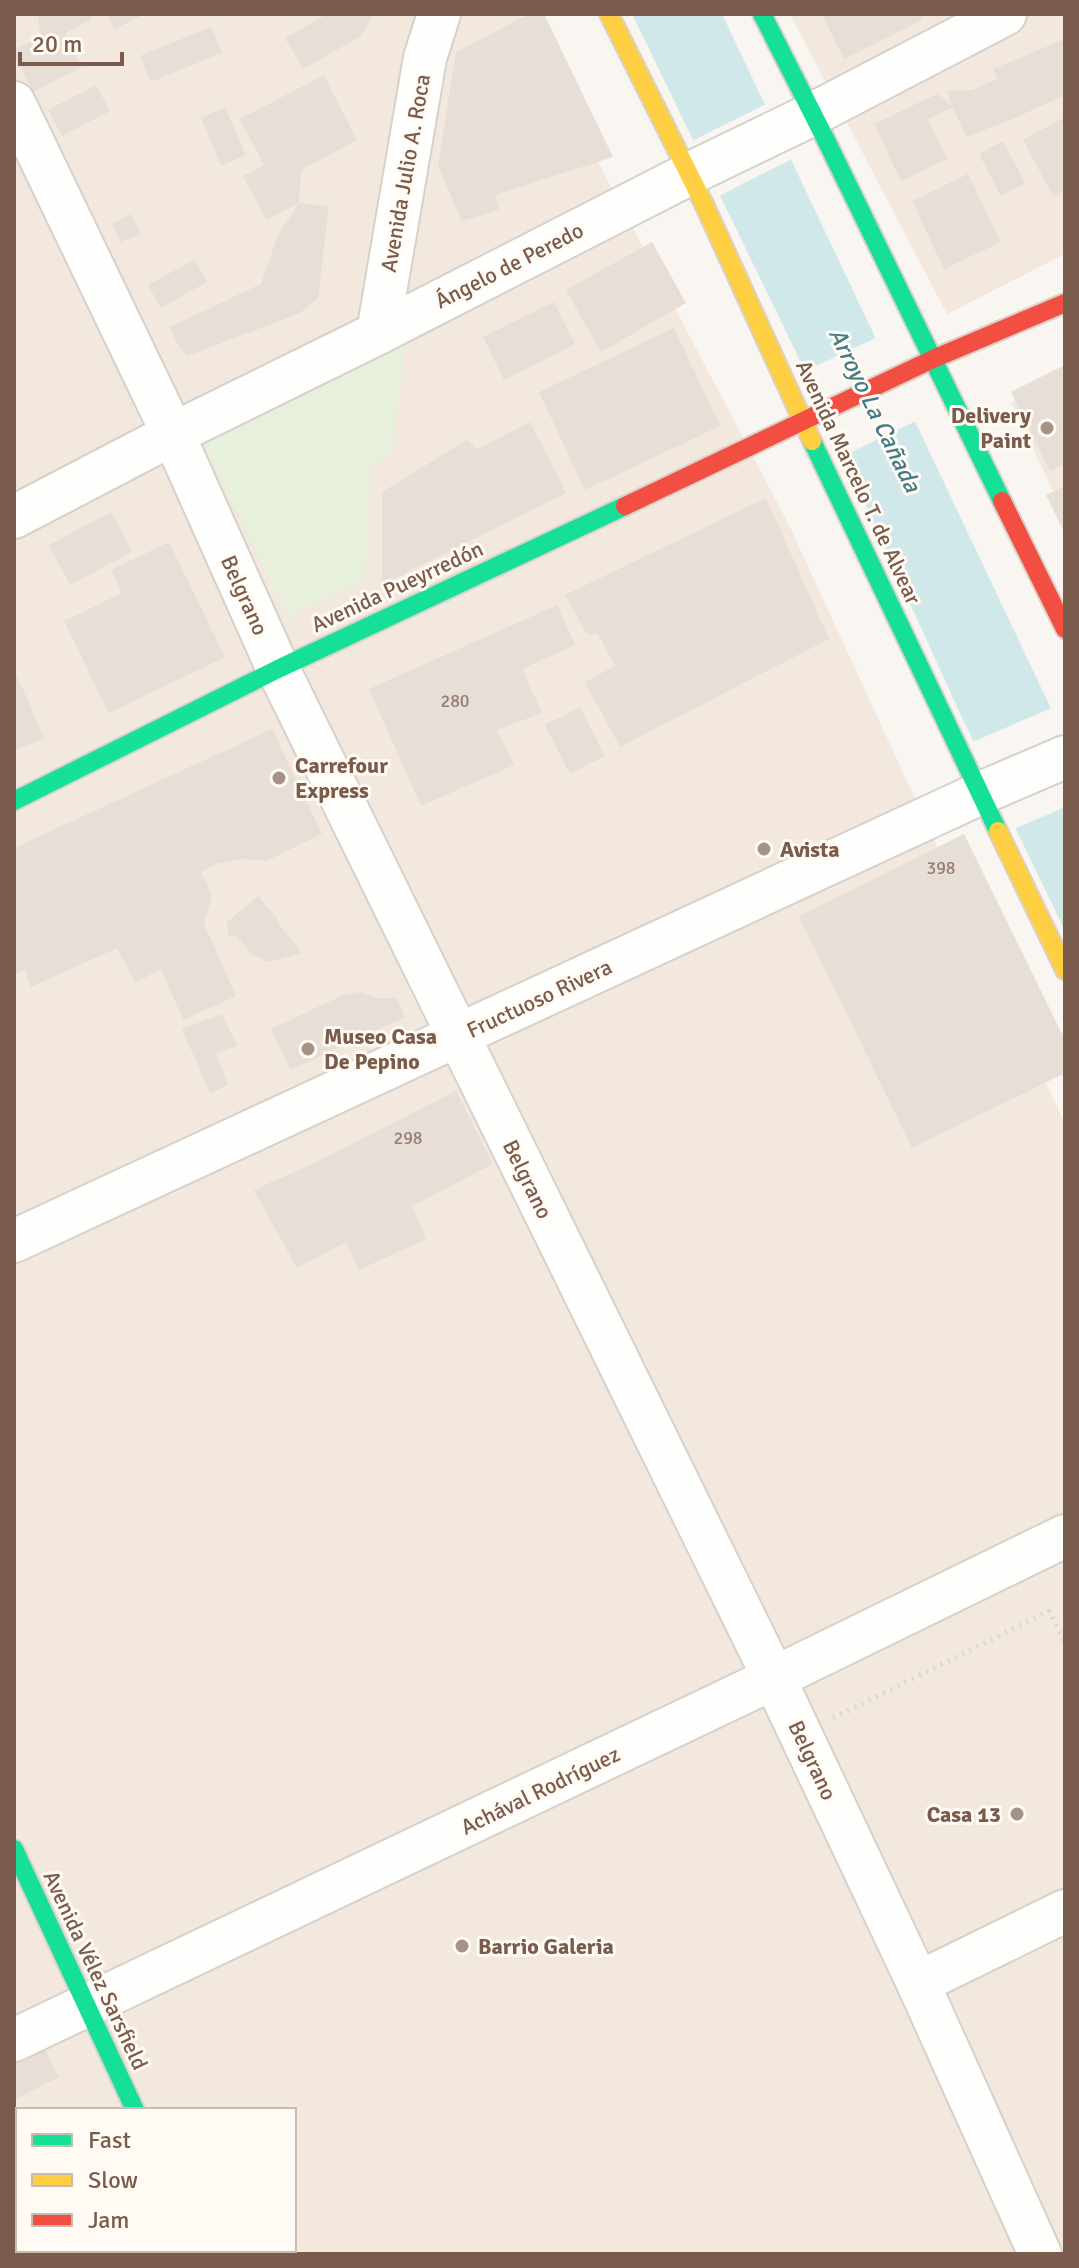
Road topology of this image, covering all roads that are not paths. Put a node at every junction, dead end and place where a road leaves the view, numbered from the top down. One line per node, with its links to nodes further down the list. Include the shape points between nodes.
1 (439, 14): 9 (street, Avenida Julio A. Roca, via 425,58)
2 (609, 14): 7 (main road, Avenida Marcelo T. de Alvear)
3 (762, 14): 6 (main road)
4 (1005, 14): 6 (street, Ángelo de Peredo)
5 (14, 103): 12 (street, Belgrano)
6 (813, 114): 7 (street, Ángelo de Peredo); 10 (main road)
7 (689, 174): 9 (street, Ángelo de Peredo); 11 (main road, Avenida Marcelo T. de Alvear)
8 (1065, 303): 10 (main road)
9 (378, 333): 12 (street, Ángelo de Peredo)
10 (933, 359): 11 (main road, Avenida Pueyrredón); 14 (main road)
11 (803, 422): 15 (main road, Avenida Pueyrredón); 17 (main road, Avenida Marcelo T. de Alvear)
12 (173, 434): 13 (street, Ángelo de Peredo); 15 (street, Belgrano)
13 (14, 517)
14 (1065, 629)
15 (278, 669): 18 (main road, Avenida Pueyrredón); 20 (street, Belgrano)
16 (1065, 757): 17 (street, Fructuoso Rivera)
17 (989, 790): 19 (main road, Avenida Marcelo T. de Alvear); 20 (street, Fructuoso Rivera)
18 (14, 801)
19 (1065, 970)
20 (457, 1036): 21 (street, Fructuoso Rivera); 23 (street, Belgrano)
21 (14, 1241)
22 (1065, 1536): 23 (street, Achával Rodríguez)
23 (774, 1678): 26 (street, Belgrano); 27 (street, Achával Rodríguez)
24 (14, 1849): 27 (main road, Avenida Vélez Sarsfield)
25 (1065, 1911): 26 (street)
26 (918, 1983): 30 (street, Belgrano)
27 (87, 2007): 28 (street, Achával Rodríguez); 29 (main road, Avenida Vélez Sarsfield)
28 (14, 2040)
29 (134, 2108)
30 (1040, 2254)

